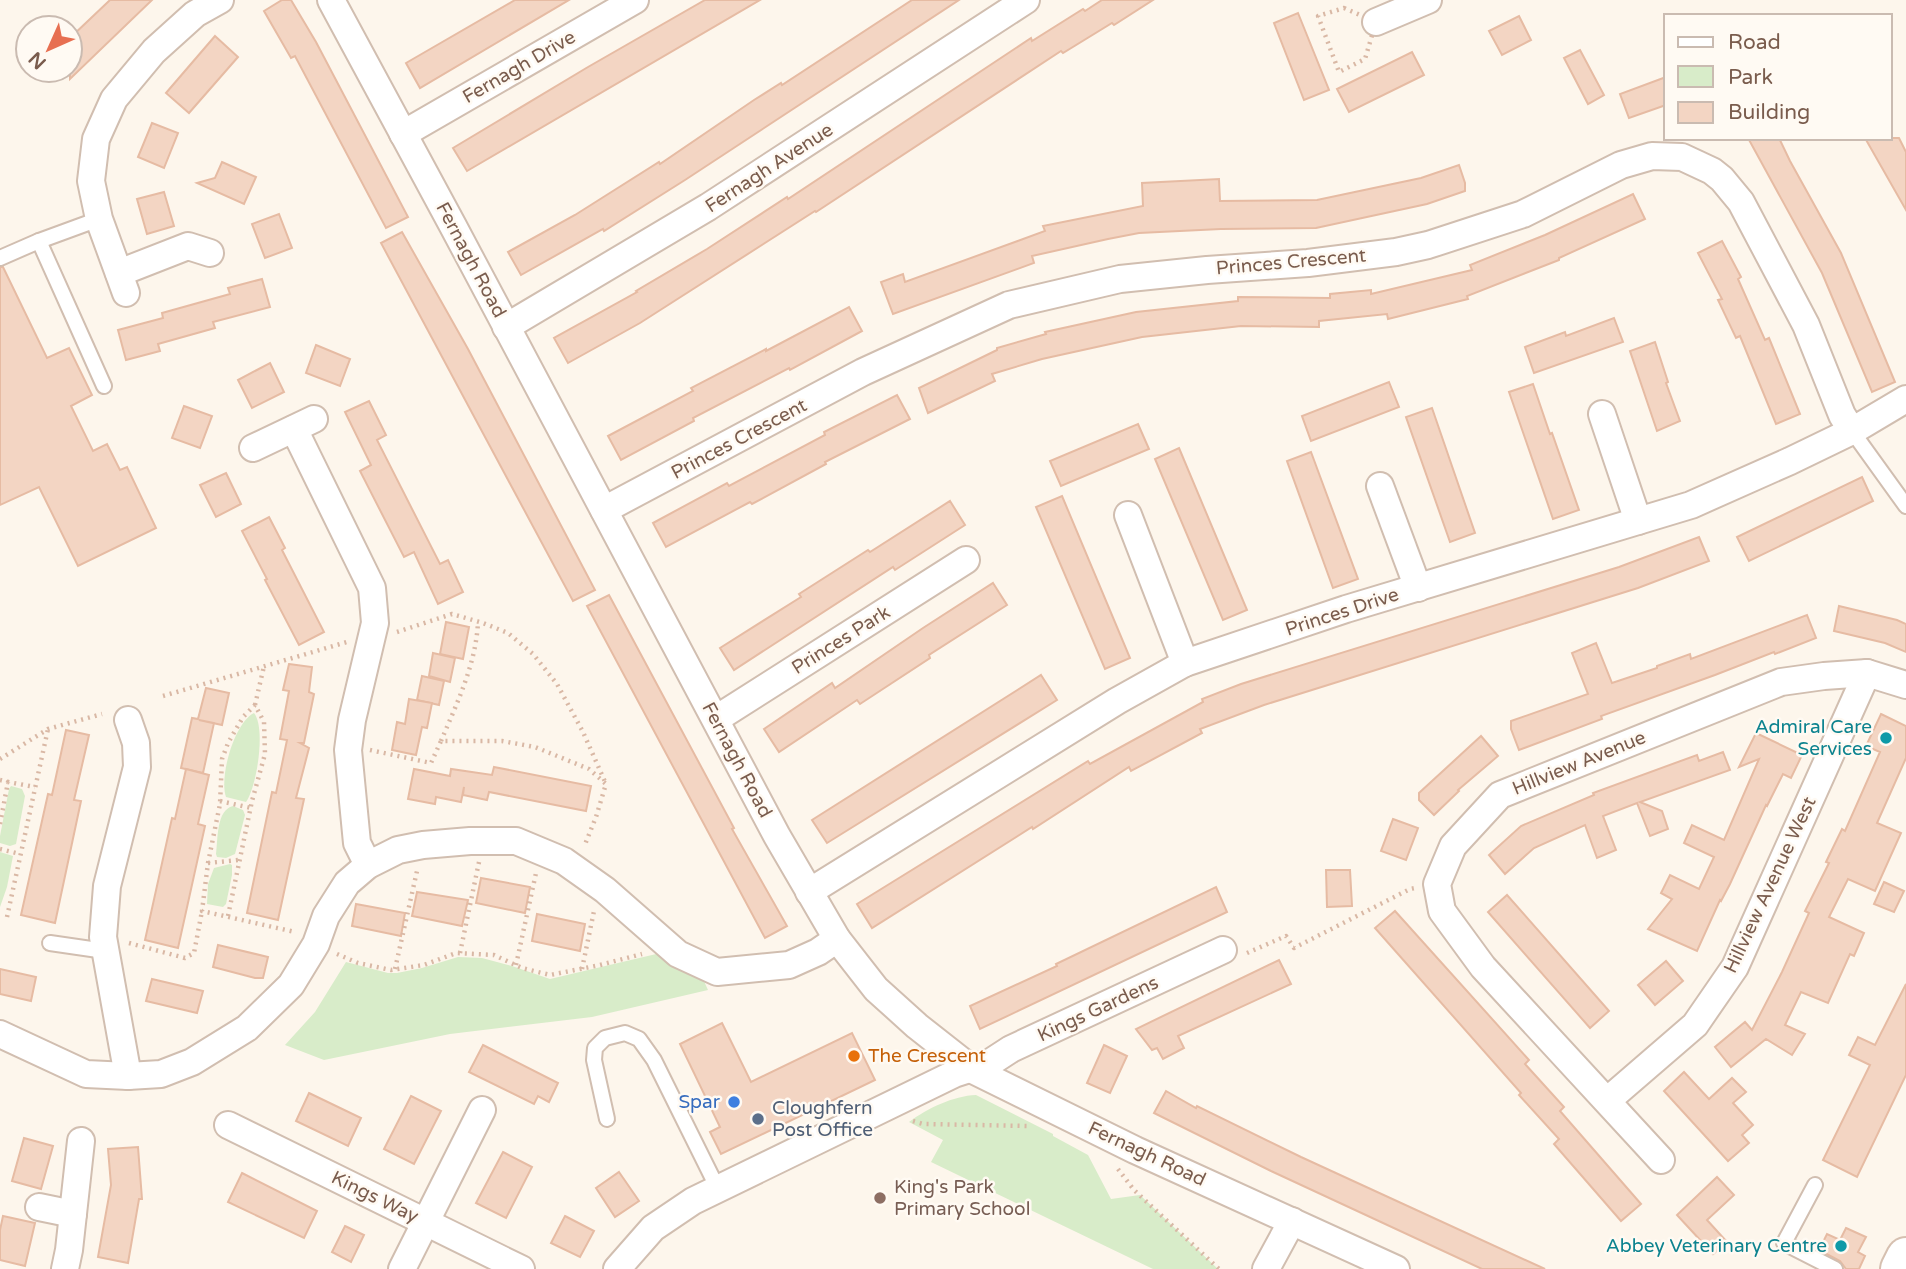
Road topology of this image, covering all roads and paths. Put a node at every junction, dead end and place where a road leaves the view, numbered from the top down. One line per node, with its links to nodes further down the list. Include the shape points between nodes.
1 (220, 0): 8 (street, via 195,13 154,51 114,99 96,139 91,181)
2 (331, 0): 7 (street, Fernagh Road)
3 (635, 0): 7 (street, Fernagh Drive)
4 (1026, 0): 12 (street, Fernagh Avenue, via 708,207)
5 (1428, 0): 6 (street)
6 (1376, 22): 6 (path, via 1365,59 1339,72 1318,16 1344,8)
7 (403, 134): 12 (street, Fernagh Road)
8 (99, 219): 9 (lane); 10 (street, via 123,283 188,246)
9 (39, 241): 11 (lane); 13 (lane)
10 (210, 253)
11 (0, 258)
12 (506, 327): 20 (street, Fernagh Road)
13 (104, 386)
14 (1906, 399): 16 (street, Princes Drive)
15 (1602, 414): 22 (street)
16 (1852, 430): 19 (lane); 20 (street, Princes Crescent, via 1806,325 1741,202 1712,171 1682,157 1652,156 1621,164 1523,214 1396,253 1120,279 1009,305 863,372); 22 (street, Princes Drive, via 1691,505)
17 (253, 448): 26 (street, via 304,424 372,588)
18 (1380, 486): 24 (street)
19 (1906, 506)
20 (604, 510): 34 (street, Fernagh Road)
21 (1128, 515): 27 (street)
22 (1638, 521): 24 (street, Princes Drive)
23 (966, 560): 34 (street, Princes Park)
24 (1418, 587): 27 (street, Princes Drive)
25 (478, 622): 26 (path, via 452,614 404,631); 37 (path, via 468,674); 42 (path, via 508,633 557,684)
26 (372, 635): 28 (path); 38 (street)
27 (1185, 663): 58 (street, Princes Drive)
28 (264, 666): 31 (path); 32 (path)
29 (1867, 673): 30 (street, Hillview Avenue); 56 (street, Hillview Avenue, via 1781,682 1500,795 1453,846); 75 (street, Hillview Avenue West, via 1735,967 1695,1025)
30 (1906, 685)
31 (163, 696)
32 (255, 705): 44 (path, via 243,717 222,759); 45 (path, via 264,722 265,754)
33 (102, 714): 36 (path)
34 (716, 719): 58 (street, Fernagh Road)
35 (128, 720): 64 (street, via 136,743 137,767 107,886)
36 (48, 729): 39 (path); 43 (path)
37 (442, 741): 38 (path, via 431,763); 42 (path, via 502,741 535,747 589,769)
38 (349, 745): 54 (street, via 357,843)
39 (0, 759)
40 (0, 780): 41 (path)
41 (8, 782): 43 (path); 46 (path)
42 (606, 784): 55 (path)
43 (35, 788): 51 (path)
44 (220, 801): 45 (path); 53 (path)
45 (251, 808): 52 (path)
46 (0, 824)
47 (484, 841): 48 (street); 50 (street, via 516,841); 68 (path)
48 (423, 845): 54 (street, via 398,850); 70 (path)
49 (0, 849): 51 (path)
50 (541, 851): 55 (street); 69 (path)
51 (20, 854): 61 (path)
52 (240, 860): 53 (path); 60 (path)
53 (208, 863): 59 (path)
54 (368, 865): 65 (street, via 347,883 326,916)
55 (573, 868): 57 (street)
56 (1437, 884): 67 (path, via 1410,889 1294,948 1286,936 1235,958); 75 (street, via 1441,911 1483,967)
57 (599, 886): 66 (street); 71 (path)
58 (809, 891): 62 (street, Fernagh Road)
59 (202, 911): 60 (path); 64 (path, via 194,953 185,958)
60 (228, 916): 65 (path, via 297,932)
61 (7, 917)
62 (837, 939): 66 (street, via 789,965 717,972); 73 (street, Fernagh Road, via 876,989)
63 (50, 943): 64 (lane)
64 (104, 944): 74 (street)
65 (316, 944): 70 (path, via 358,964); 74 (street, via 291,985 247,1028 192,1062 161,1074)
66 (670, 947): 71 (path)
67 (1223, 950): 73 (street, Kings Gardens)
68 (460, 953): 69 (path, via 494,956); 70 (path)
69 (516, 965): 71 (path, via 550,975)
70 (395, 969)
71 (582, 969)
72 (0, 1034): 74 (street, via 86,1074)
73 (973, 1070): 77 (street, Kings Gardens, via 954,1074); 78 (street, Fernagh Road)
74 (128, 1076)
75 (1608, 1101): 82 (street)
76 (482, 1110): 89 (street)
77 (880, 1111): 78 (path, via 923,1124 1022,1126 1035,1126); 85 (street, Kings Gardens)
78 (1063, 1114): 88 (street, Fernagh Road)
79 (607, 1119): 85 (lane, via 595,1048 605,1038 625,1033 639,1039 654,1060)
80 (228, 1125): 89 (street, Kings Way)
81 (81, 1141): 87 (street)
82 (1661, 1160)
83 (1114, 1164): 95 (path, via 1135,1190)
84 (1815, 1185): 98 (lane, via 1784,1243)
85 (718, 1189): 94 (street, Kings Gardens, via 653,1228)
86 (39, 1207): 87 (street)
87 (73, 1214): 91 (street)
88 (1292, 1221): 96 (street); 97 (street, Fernagh Road)
89 (426, 1222): 92 (street); 93 (street, Kings Way)
90 (1906, 1257): 99 (main road)
91 (65, 1269)
92 (402, 1269)
93 (521, 1269)
94 (617, 1269)
95 (1219, 1269)
96 (1266, 1269)
97 (1396, 1269)
98 (1835, 1269)
99 (1900, 1269)

